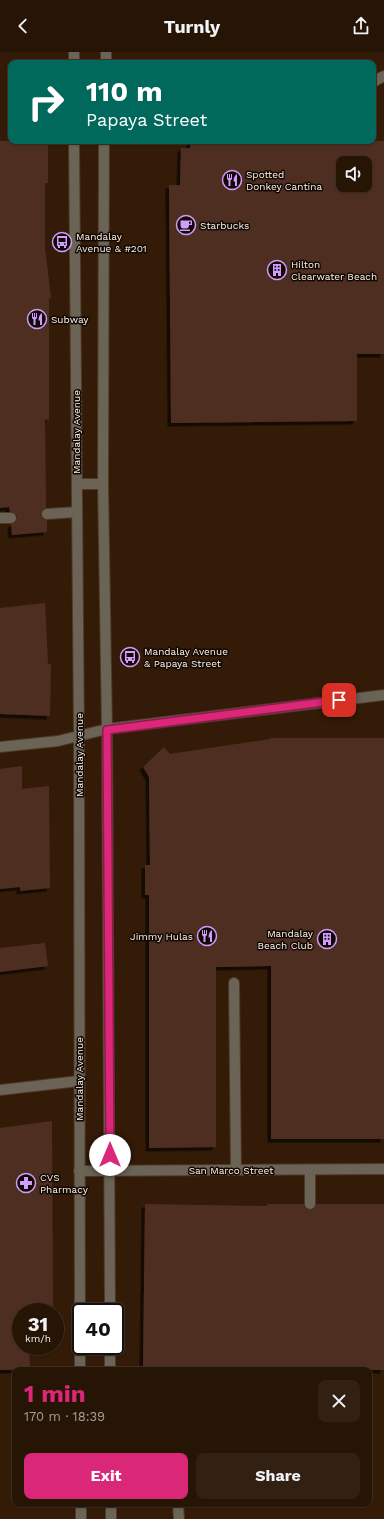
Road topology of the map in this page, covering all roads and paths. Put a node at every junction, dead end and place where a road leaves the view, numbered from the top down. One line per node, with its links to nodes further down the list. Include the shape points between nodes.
1 (74, 144): 3 (street, Mandalay Avenue)
2 (104, 144): 4 (street)
3 (77, 484): 4 (street); 5 (street, Mandalay Avenue)
4 (103, 484): 10 (street)
5 (77, 512): 6 (street); 11 (street, Mandalay Avenue)
6 (46, 514)
7 (0, 518): 8 (street)
8 (10, 518)
9 (384, 695): 10 (street)
10 (107, 730): 11 (street); 20 (street)
11 (79, 736): 12 (street, via 58,741); 14 (street, Mandalay Avenue)
12 (0, 747)
13 (234, 983): 17 (street)
14 (79, 1081): 15 (street); 19 (street, Mandalay Avenue)
15 (0, 1090)
16 (384, 1169): 18 (street, San Marco Street)
17 (236, 1170): 18 (street, San Marco Street); 20 (street, San Marco Street)
18 (310, 1170): 21 (street)
19 (79, 1171): 20 (street, San Marco Street); 24 (street, Mandalay Avenue)
20 (110, 1171): 22 (street)
21 (310, 1204)
22 (110, 1303)
23 (110, 1355): 25 (street)
24 (80, 1367)
25 (110, 1367)
26 (81, 1507): 29 (street)
27 (110, 1507): 30 (street)
28 (178, 1507): 31 (street)
29 (82, 1519)
30 (111, 1519)
31 (178, 1519)

